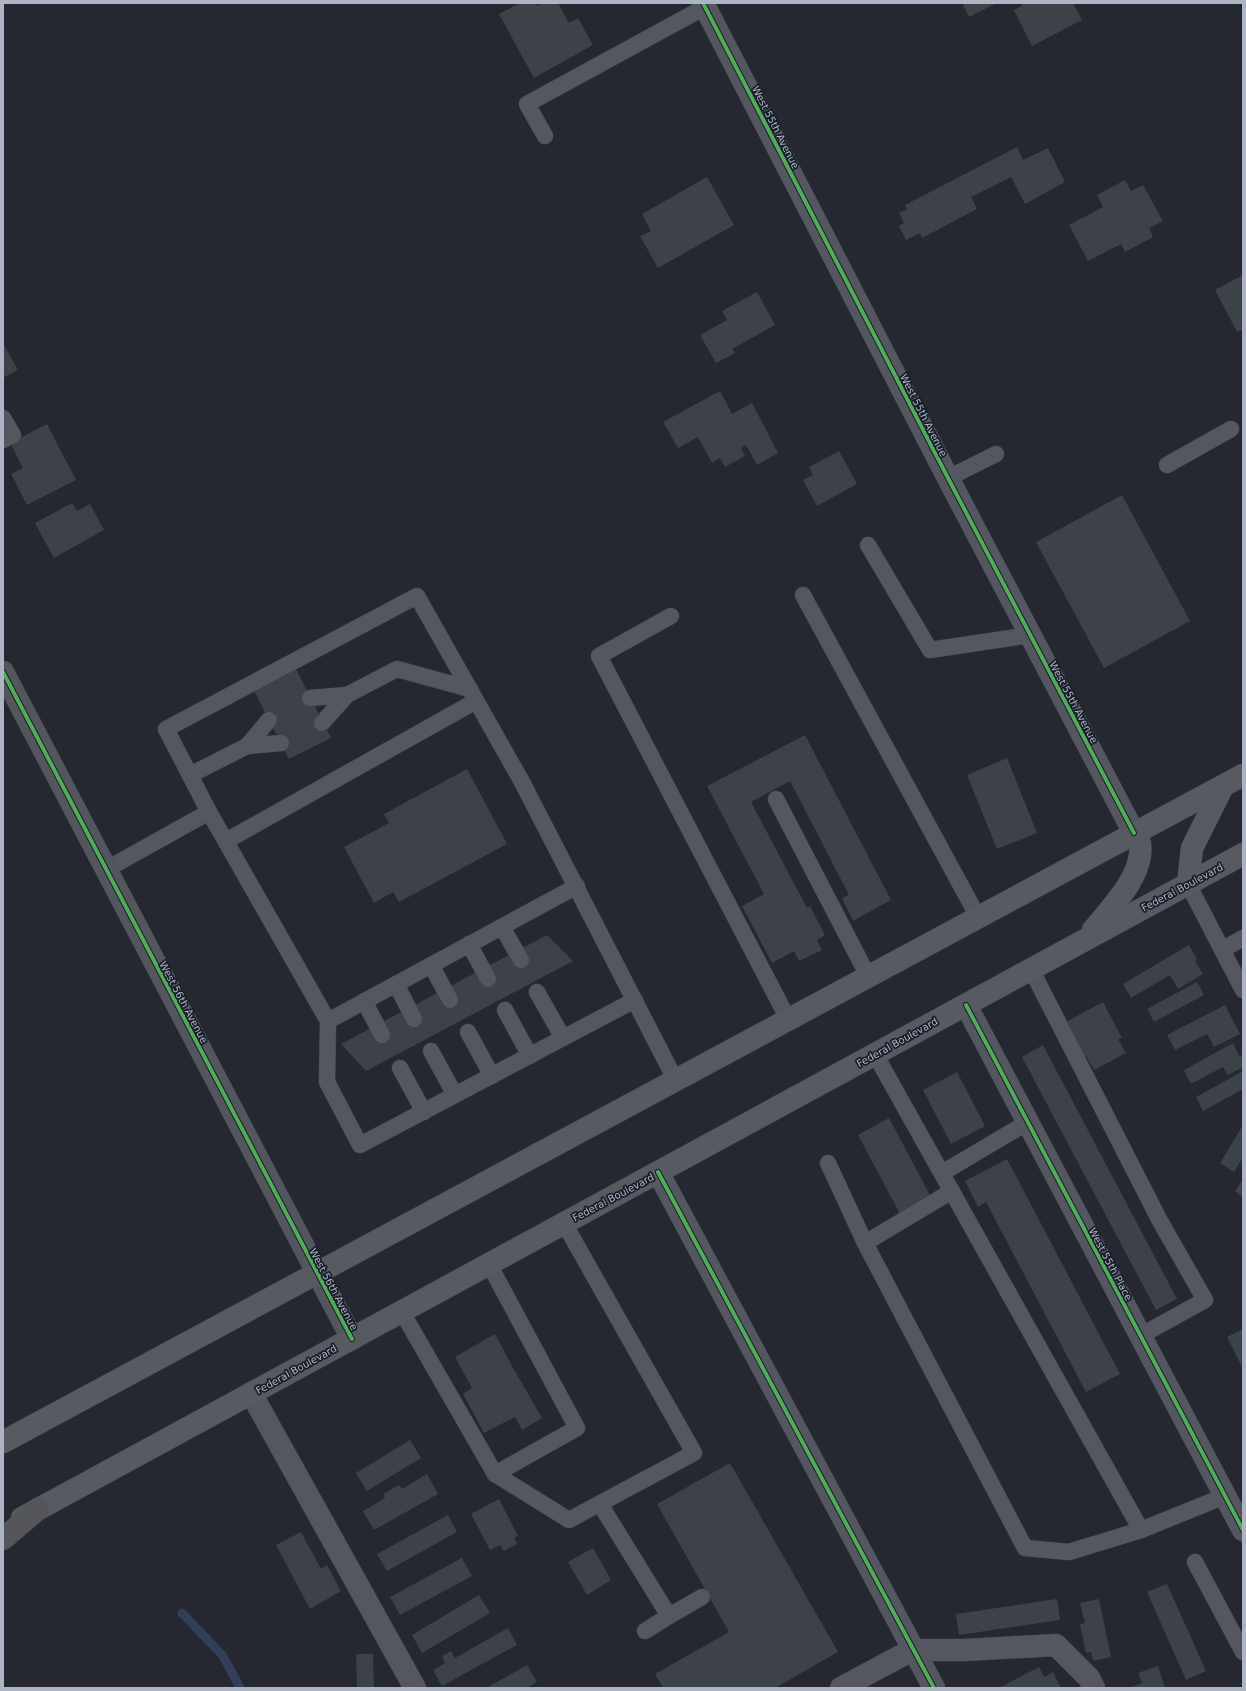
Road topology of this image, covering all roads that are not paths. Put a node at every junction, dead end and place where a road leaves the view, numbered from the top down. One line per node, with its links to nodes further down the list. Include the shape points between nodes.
1 (704, 5): 2 (lane, via 527,104); 8 (street, West 55th Avenue)
2 (545, 136)
3 (3, 418): 5 (lane, via 13,435)
4 (1231, 429): 7 (lane)
5 (3, 440)
6 (996, 454): 8 (lane)
7 (1167, 465)
8 (948, 478): 12 (street, West 55th Avenue)
9 (868, 546): 12 (lane, via 930,650)
10 (803, 595): 32 (lane)
11 (671, 616): 52 (lane, via 599,656)
12 (1030, 635): 26 (street, West 55th Avenue)
13 (3, 672): 29 (street, West 56th Avenue)
14 (347, 695): 15 (lane, via 396,670); 16 (lane); 18 (lane)
15 (473, 695): 21 (lane, via 417,596 166,729); 27 (lane); 31 (lane)
16 (310, 698)
17 (269, 720): 20 (lane)
18 (322, 723)
19 (281, 743): 20 (lane)
20 (248, 746): 21 (lane)
21 (190, 774): 25 (lane)
22 (1243, 775): 23 (main road)
23 (1223, 786): 26 (main road); 30 (main road, via 1192,848)
24 (776, 800): 41 (lane)
25 (209, 812): 27 (lane); 29 (lane)
26 (1134, 833): 32 (main road); 34 (main road, via 1140,844 1138,865 1128,888)
27 (226, 841): 53 (lane)
28 (1243, 854): 30 (main road, Federal Boulevard)
29 (107, 869): 73 (street, West 56th Avenue)
30 (1188, 884): 34 (main road, Federal Boulevard); 37 (lane)
31 (577, 886): 33 (lane); 47 (lane)
32 (978, 917): 41 (main road)
33 (502, 927): 36 (lane); 38 (lane)
34 (1087, 937): 40 (main road, Federal Boulevard)
35 (1243, 938): 37 (lane)
36 (469, 944): 39 (lane); 42 (lane)
37 (1222, 950): 44 (lane)
38 (521, 960)
39 (431, 965): 43 (lane); 46 (lane)
40 (1031, 969): 49 (main road, Federal Boulevard); 75 (lane, via 1160,1220 1205,1300)
41 (868, 976): 52 (main road)
42 (488, 979)
43 (396, 984): 48 (lane); 51 (lane)
44 (1243, 990)
45 (538, 992): 56 (lane)
46 (450, 1000)
47 (635, 1000): 56 (lane); 62 (lane)
48 (364, 1001): 53 (lane); 55 (lane)
49 (966, 1005): 58 (main road, Federal Boulevard); 65 (street, West 55th Place)
50 (505, 1010): 59 (lane)
51 (414, 1019)
52 (788, 1019): 62 (main road)
53 (328, 1021): 64 (lane, via 327,1082 360,1145)
54 (468, 1032): 61 (lane)
55 (382, 1035)
56 (563, 1038): 59 (lane)
57 (431, 1051): 63 (lane)
58 (875, 1054): 67 (main road, Federal Boulevard); 68 (lane)
59 (530, 1056): 61 (lane)
60 (400, 1068): 64 (lane)
61 (492, 1076): 63 (lane)
62 (676, 1081): 73 (main road)
63 (455, 1095): 64 (lane)
64 (424, 1112)
65 (1028, 1122): 68 (lane); 75 (street, West 55th Place)
66 (828, 1163): 71 (lane)
67 (658, 1172): 70 (main road, Federal Boulevard); 91 (street)
68 (942, 1173): 69 (lane)
69 (952, 1191): 71 (lane); 84 (lane)
70 (564, 1223): 72 (main road, Federal Boulevard); 81 (lane, via 694,1453)
71 (865, 1243): 84 (lane, via 1025,1548 1069,1552)
72 (489, 1264): 74 (main road, Federal Boulevard); 79 (lane, via 577,1428)
73 (317, 1273): 76 (street, West 56th Avenue); 78 (main road)
74 (402, 1312): 76 (main road, Federal Boulevard); 79 (lane)
75 (1140, 1336): 80 (street, West 55th Place)
76 (352, 1339): 77 (main road, Federal Boulevard)
77 (251, 1394): 82 (main road, Federal Boulevard); 93 (street)
78 (3, 1442)
79 (495, 1474): 81 (lane, via 569,1520)
80 (1225, 1496): 84 (lane); 85 (street, West 55th Place)
81 (600, 1504): 89 (lane)
82 (38, 1509): 83 (main road, Federal Boulevard); 86 (highway)
83 (3, 1528)
84 (1141, 1530)
85 (1243, 1530)
86 (3, 1539)
87 (1195, 1562): 92 (lane)
88 (702, 1597): 89 (lane)
89 (669, 1616): 90 (lane)
90 (645, 1631)
91 (912, 1650): 94 (street); 95 (street); 96 (street, via 1056,1645 1089,1678)
92 (1243, 1652)
93 (414, 1688)
94 (841, 1688)
95 (934, 1688)
96 (1094, 1688)

